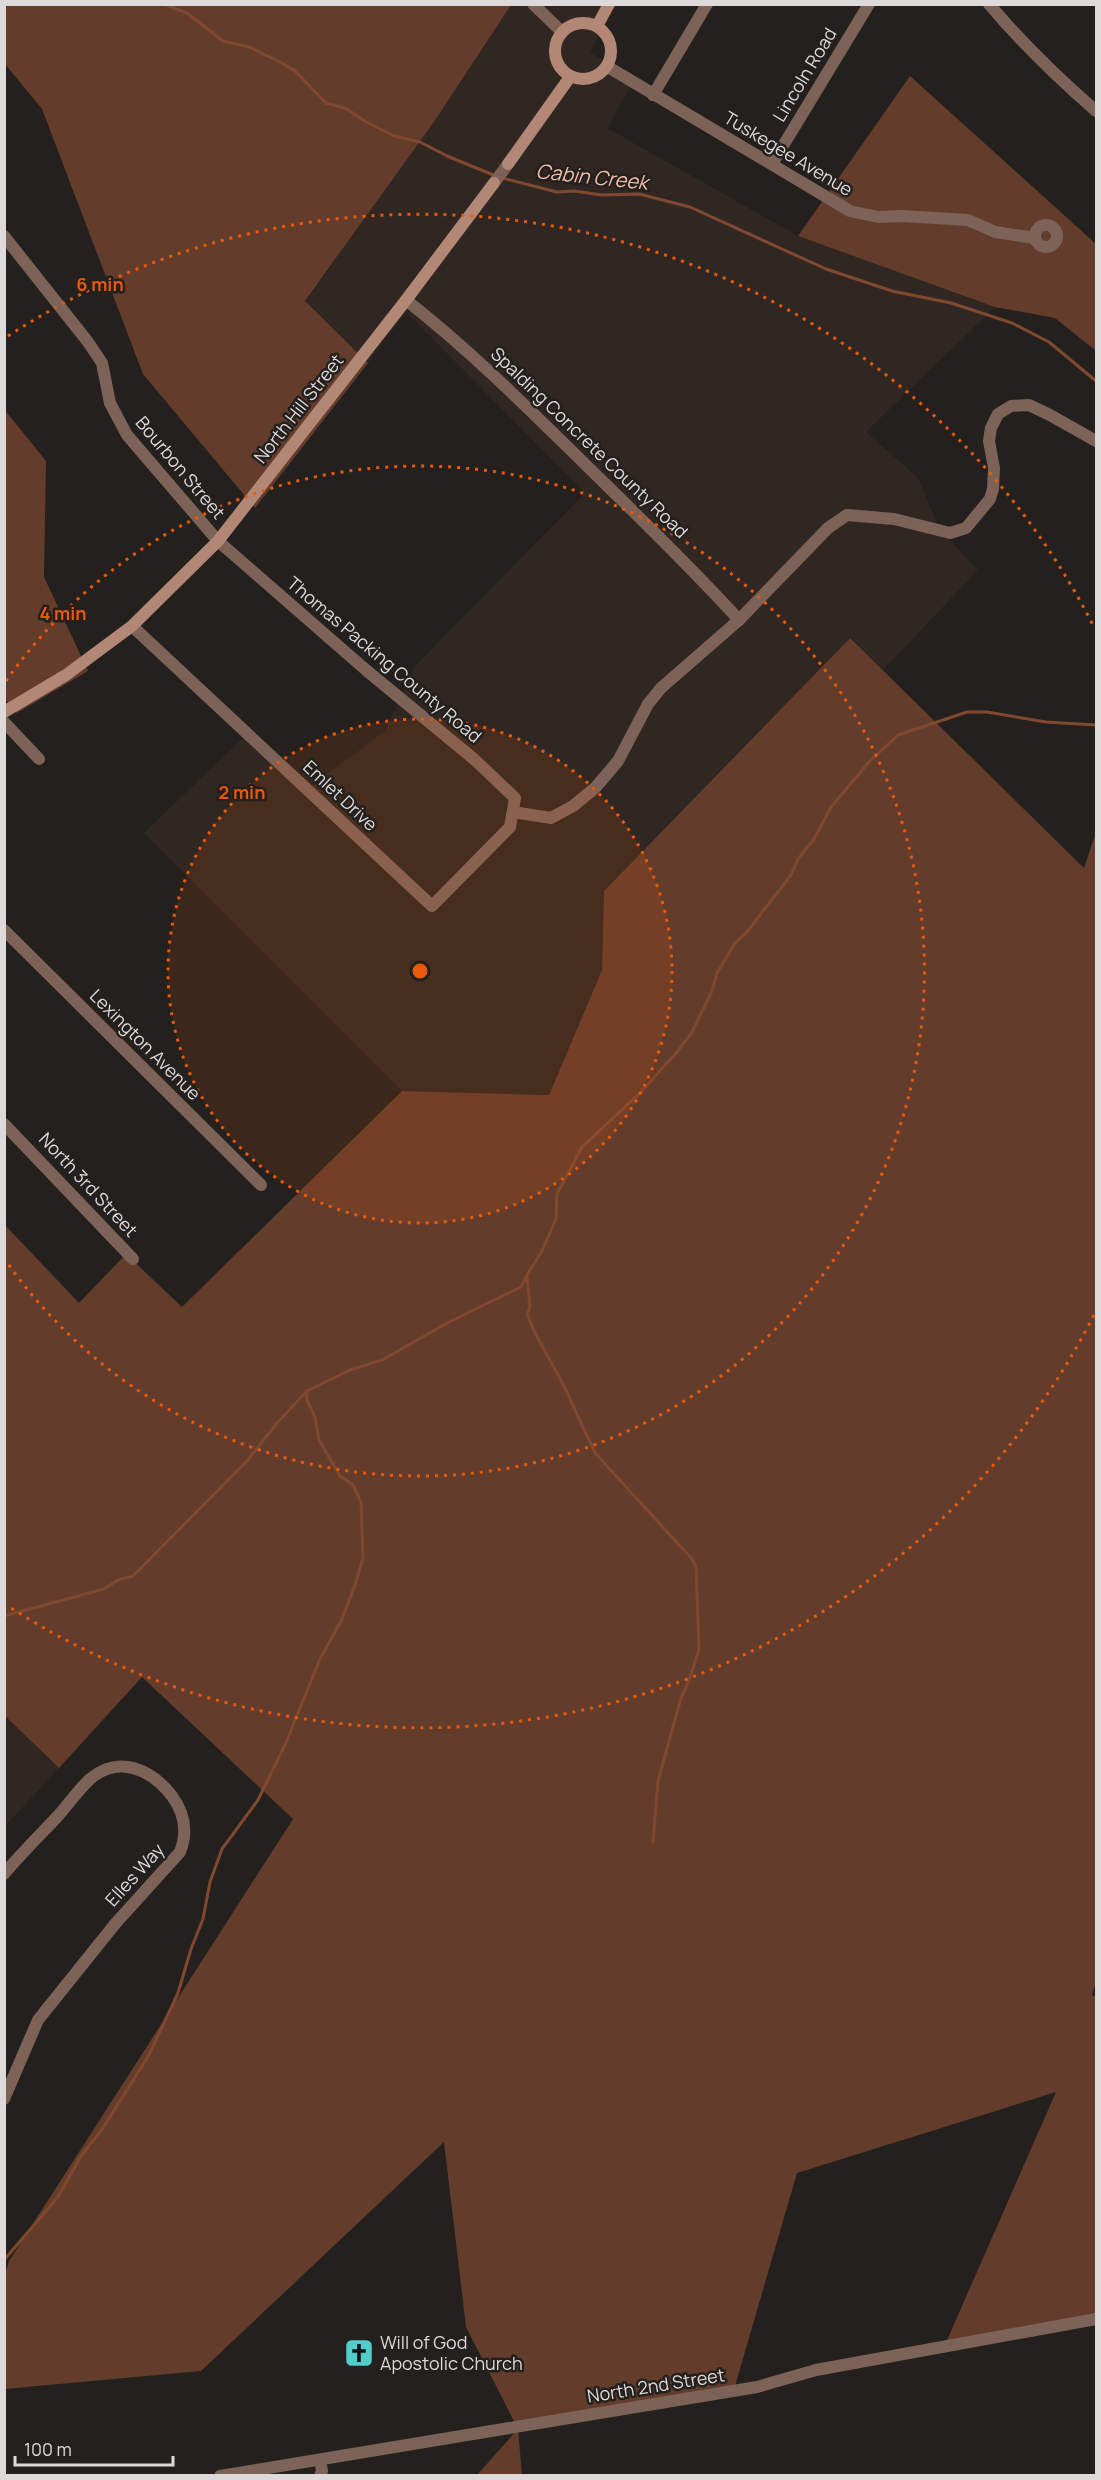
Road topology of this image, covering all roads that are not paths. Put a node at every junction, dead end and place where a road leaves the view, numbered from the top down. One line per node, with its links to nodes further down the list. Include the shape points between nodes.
1 (533, 4): 7 (street)
2 (609, 4): 6 (street)
3 (707, 4): 10 (street)
4 (869, 4): 12 (street, Lincoln Road)
5 (989, 4): 11 (street)
6 (597, 26): 7 (street, via 578,23); 8 (street, via 612,49)
7 (562, 32): 9 (street, via 555,56)
8 (608, 67): 9 (street, via 595,78); 10 (street, Tuskegee Avenue)
9 (570, 77): 15 (street, North Hill Street)
10 (653, 95): 12 (street, Tuskegee Avenue)
11 (1096, 111)
12 (772, 164): 14 (street, Tuskegee Avenue, via 850,211 878,217 968,220 995,232)
13 (4, 236): 17 (street, Bourbon Street, via 102,363 110,403 127,435)
14 (1035, 238)
15 (406, 300): 17 (street, North Hill Street); 18 (street, Spalding Concrete County Road, via 461,344 510,391)
16 (1096, 441): 18 (street, via 1029,405 1011,406 998,414 991,428 994,468 990,499 966,528 950,533 894,519 847,514 828,528)
17 (218, 541): 19 (street, North Hill Street); 23 (street, Thomas Packing County Road, via 475,760 515,798)
18 (739, 620): 23 (street, via 661,688 648,704 618,761 595,788 551,818)
19 (132, 626): 20 (street, North Hill Street, via 66,675); 23 (street, Emlet Drive, via 432,906 510,827)
20 (4, 712)
21 (4, 722): 22 (street)
22 (39, 759)
23 (513, 812)
24 (4, 930): 26 (street, Lexington Avenue)
25 (4, 1124): 27 (street, North 3rd Street)
26 (261, 1185)
27 (133, 1259)
28 (4, 1874): 29 (street, Elles Way, via 90,1779 119,1766 137,1768 155,1777 173,1797 184,1818 186,1838 180,1852 115,1924 38,2020)
29 (4, 2099)
30 (1096, 2319): 31 (street, North 2nd Street, via 816,2370 758,2388)
31 (320, 2460): 32 (street, North 2nd Street); 33 (street)
32 (220, 2475)
33 (320, 2475)

